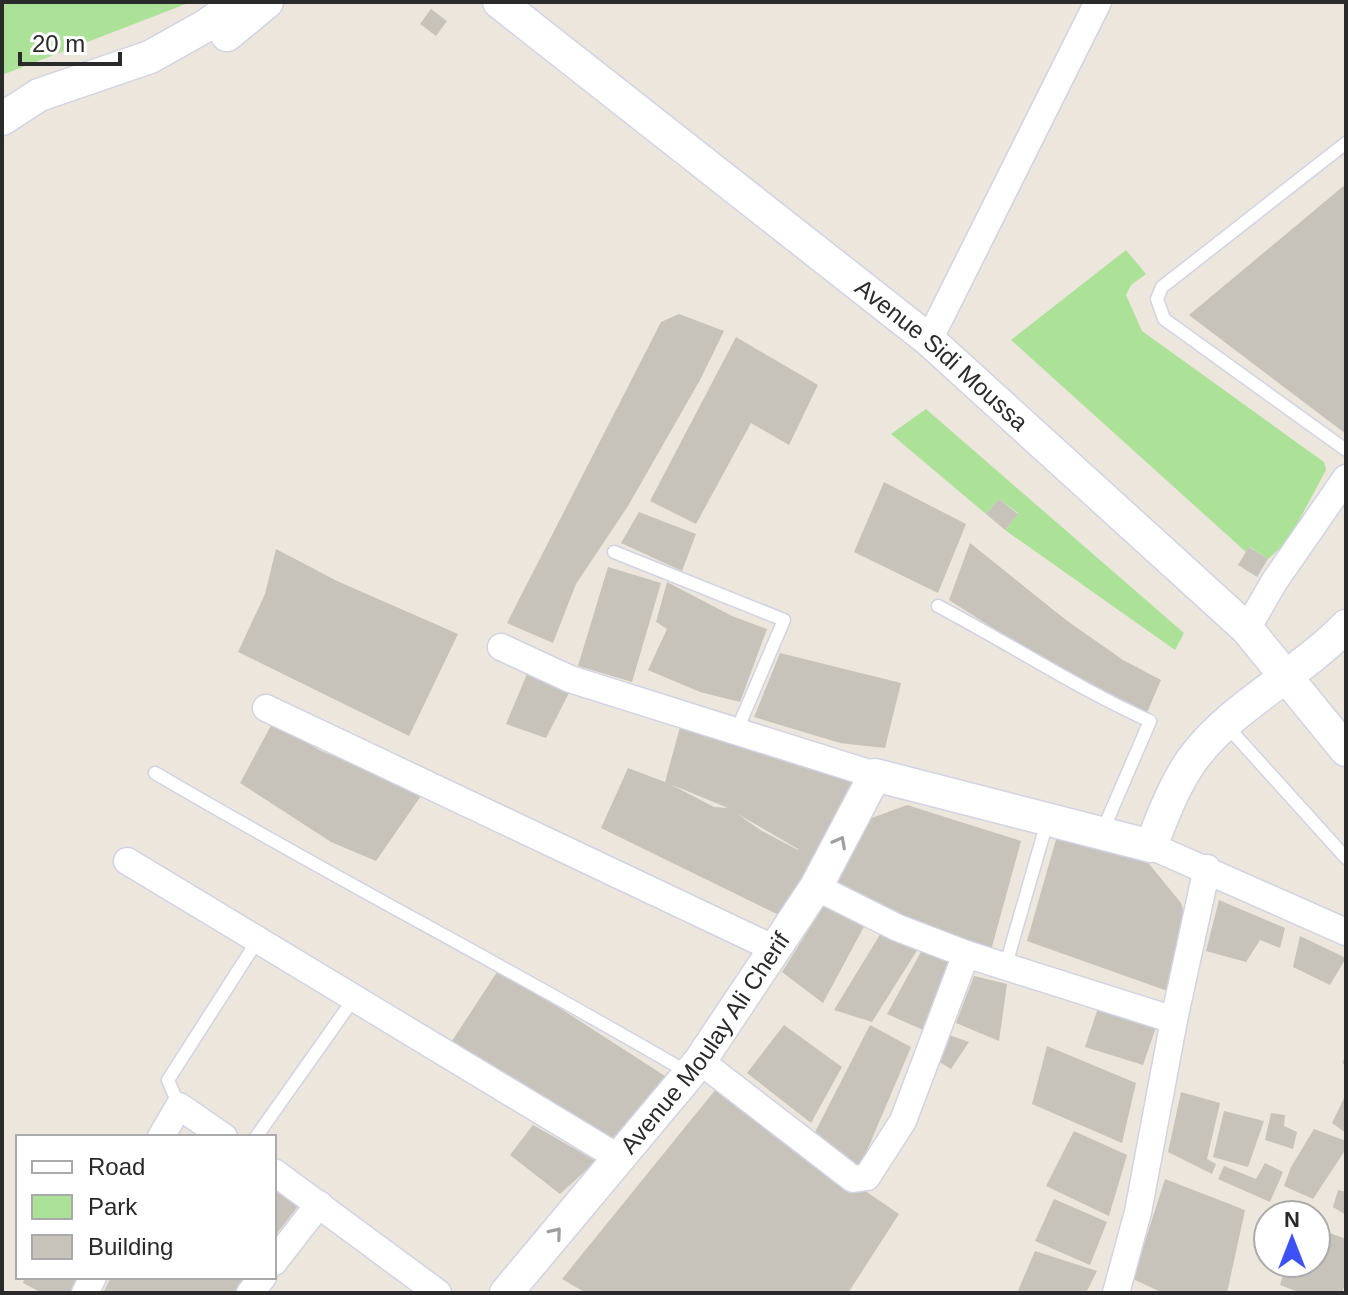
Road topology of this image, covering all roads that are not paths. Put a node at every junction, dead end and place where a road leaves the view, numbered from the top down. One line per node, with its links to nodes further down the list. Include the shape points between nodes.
1 (239, 2): 5 (street, via 179,42)
2 (267, 2): 5 (street, via 183,61)
3 (499, 2): 8 (street, Avenue Sidi Moussa)
4 (1098, 2): 8 (street)
5 (120, 70): 6 (street, via 39,95)
6 (2, 119)
7 (1346, 143): 9 (lane, via 1162,287 1157,299 1164,319)
8 (929, 340): 14 (street, Avenue Sidi Moussa)
9 (1346, 450)
10 (1346, 478): 14 (street)
11 (614, 552): 19 (lane, via 784,620)
12 (938, 606): 24 (lane, via 1095,696 1150,721)
13 (1346, 626): 16 (street)
14 (1247, 629): 16 (street, Avenue Sidi Moussa)
15 (501, 647): 19 (street, via 570,679)
16 (1286, 680): 18 (street); 20 (street, Avenue Sidi Moussa)
17 (266, 708): 32 (street)
18 (1226, 725): 25 (street, via 1183,774); 26 (lane)
19 (737, 730): 22 (street)
20 (1346, 750)
21 (155, 773): 37 (lane, via 321,870)
22 (875, 775): 23 (street); 29 (street, Avenue Moulay Ali Cherif, one-way to 22)
23 (1048, 819): 24 (street); 34 (lane)
24 (1103, 831): 25 (street)
25 (1151, 846): 28 (street)
26 (1346, 858)
27 (127, 861): 31 (street)
28 (1207, 868): 30 (street); 36 (street)
29 (816, 887): 32 (street, Avenue Moulay Ali Cherif); 33 (street)
30 (1346, 932)
31 (259, 938): 35 (street); 38 (lane, via 168,1080)
32 (777, 950): 37 (street, Avenue Moulay Ali Cherif)
33 (966, 954): 34 (street); 37 (street, via 903,1121 867,1177 853,1179)
34 (1005, 968): 36 (street)
35 (355, 997): 41 (lane); 42 (street)
36 (1174, 1020): 48 (street, via 1138,1212)
37 (695, 1067): 42 (street, Avenue Moulay Ali Cherif)
38 (179, 1106): 39 (street); 40 (street)
39 (162, 1135)
40 (221, 1135)
41 (257, 1135)
42 (619, 1158): 46 (street, Avenue Moulay Ali Cherif, one-way to 42)
43 (276, 1173): 44 (street)
44 (319, 1204): 45 (street); 47 (street)
45 (276, 1259)
46 (509, 1292)
47 (438, 1293)
48 (1116, 1293)

